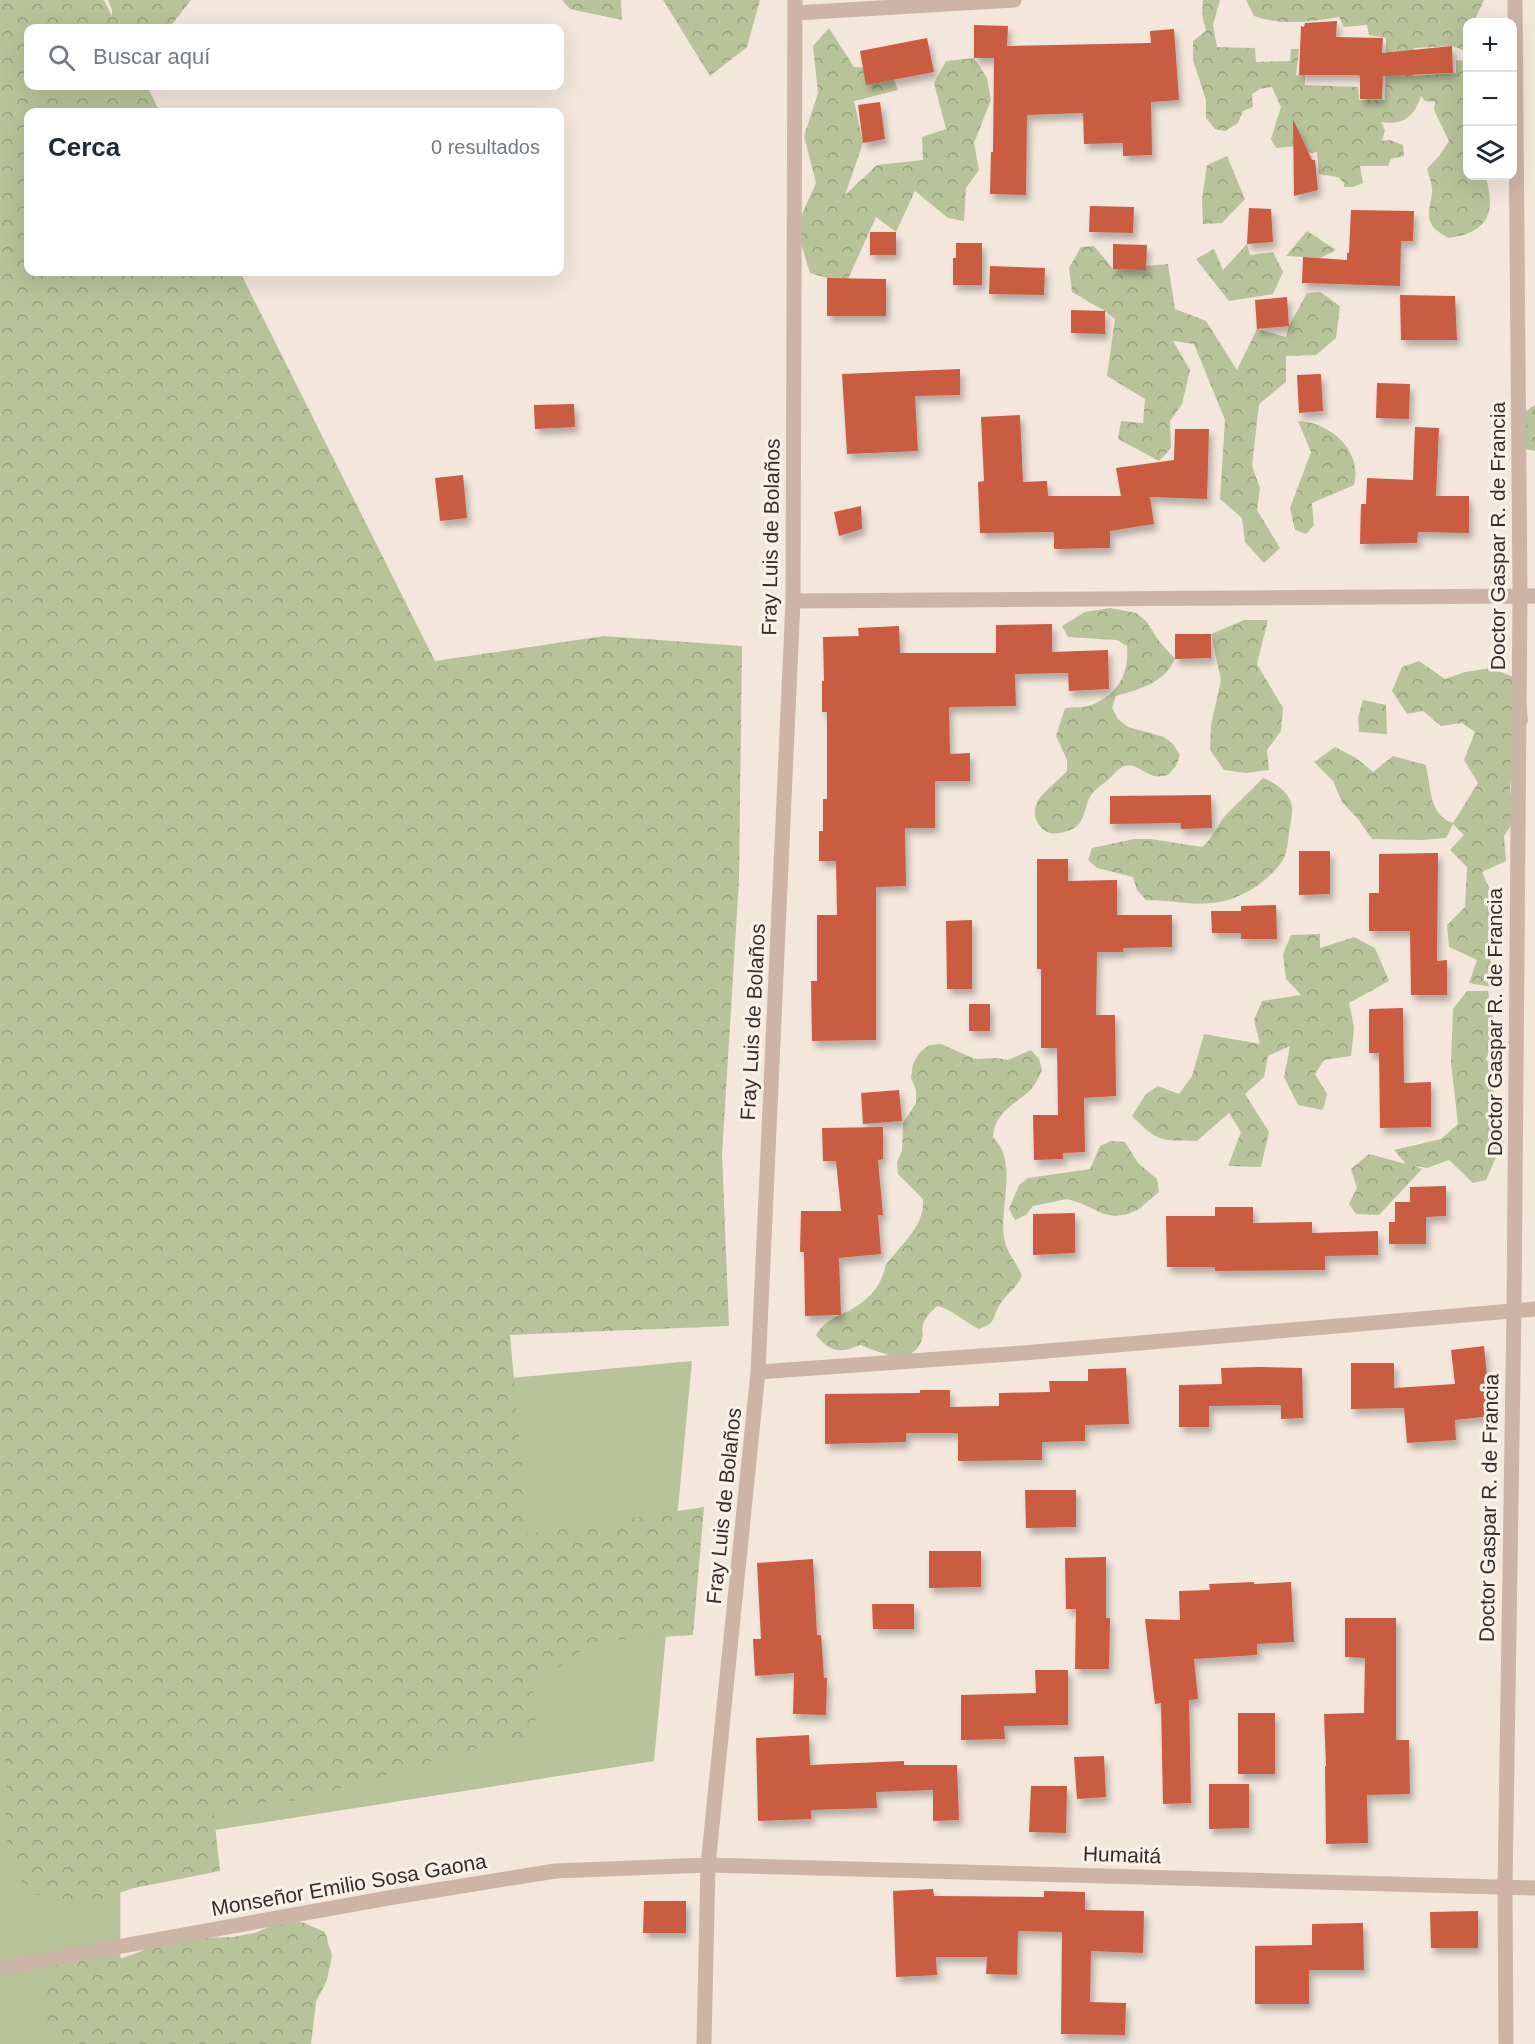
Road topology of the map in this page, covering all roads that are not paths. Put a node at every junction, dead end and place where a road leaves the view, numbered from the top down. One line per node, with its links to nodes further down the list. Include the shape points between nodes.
1 (1014, 0): 3 (street)
2 (1515, 0): 4 (street, Doctor Gaspar R. de Francia)
3 (795, 6): 5 (street, Fray Luis de Bolaños)
4 (1527, 596): 5 (street); 7 (street, Doctor Gaspar R. de Francia)
5 (793, 602): 8 (street, Fray Luis de Bolaños)
6 (1535, 1309): 7 (street)
7 (1514, 1310): 8 (street); 10 (street, Doctor Gaspar R. de Francia)
8 (758, 1372): 9 (street, Fray Luis de Bolaños)
9 (708, 1865): 10 (street, Humaitá); 12 (street, Monseñor Emilio Sosa Gaona, via 555,1871); 13 (street, Fray Luis de Bolaños)
10 (1505, 1887): 11 (street, Humaitá); 14 (street, Doctor Gaspar R. de Francia)
11 (1535, 1888)
12 (0, 1968)
13 (704, 2044)
14 (1506, 2044)

